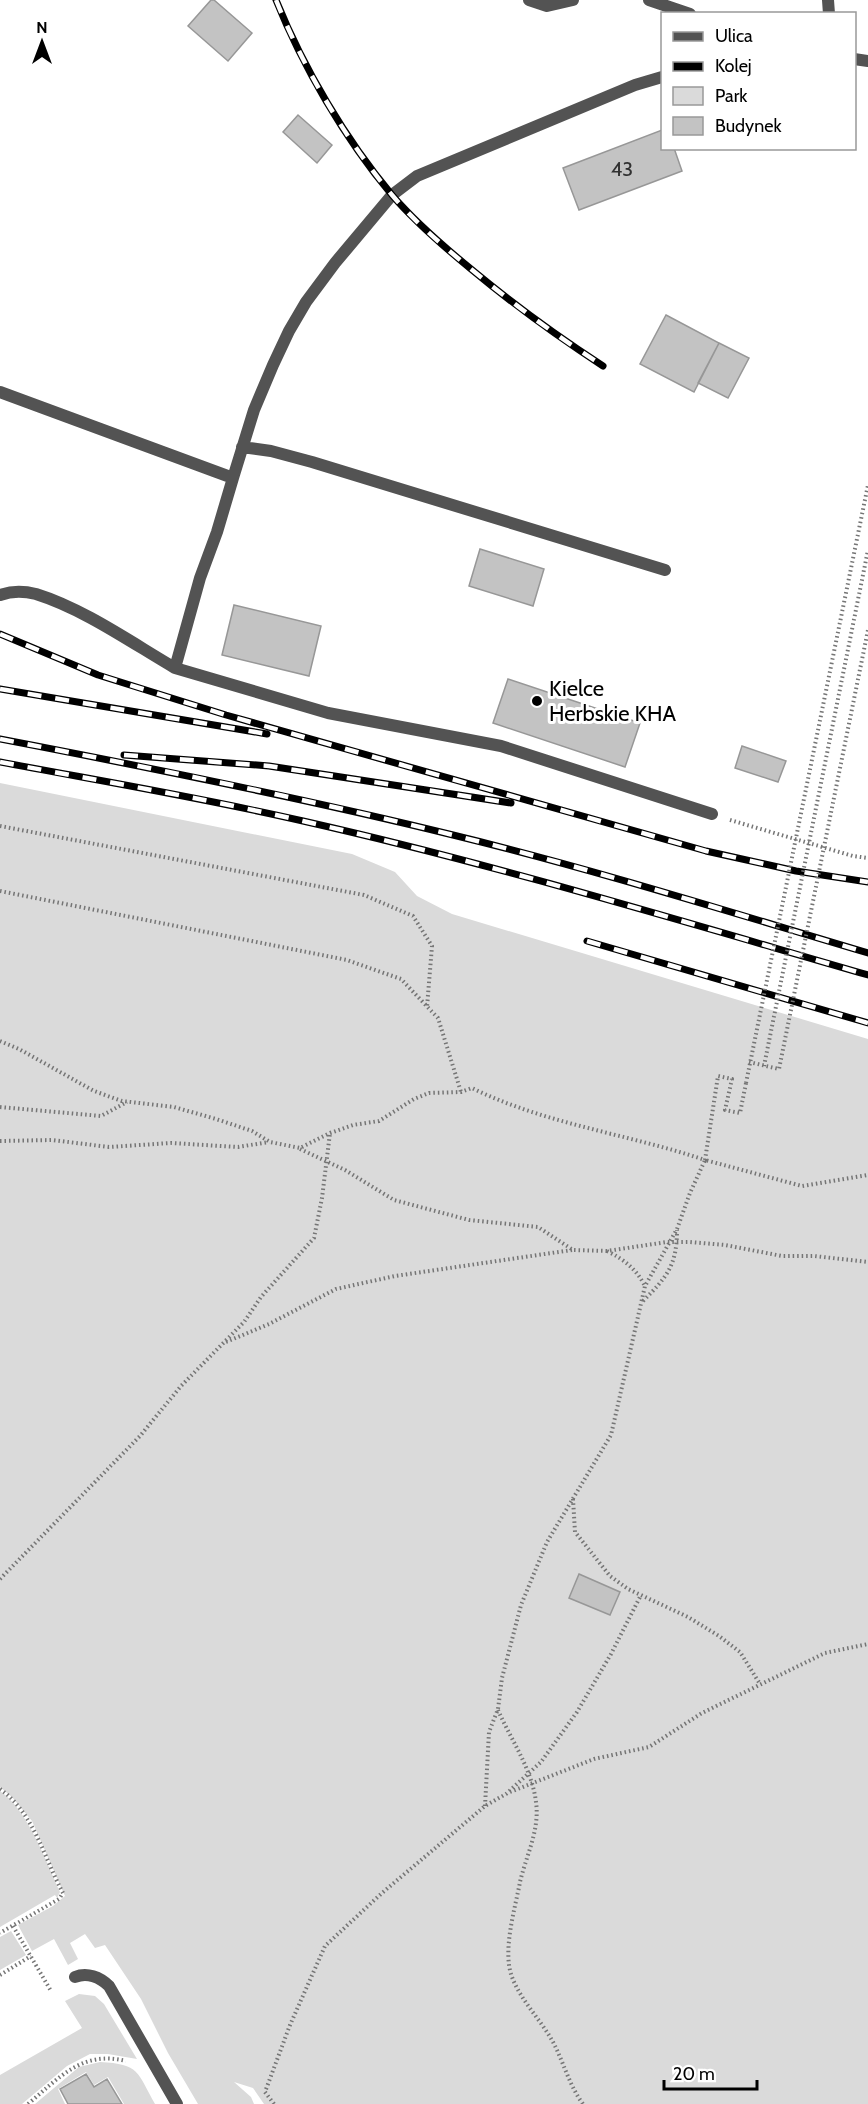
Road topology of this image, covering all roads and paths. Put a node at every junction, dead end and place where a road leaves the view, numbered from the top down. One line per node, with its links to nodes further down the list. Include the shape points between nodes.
1 (529, 0): 2 (street, via 547,6)
2 (573, 0)
3 (649, 0): 4 (street)
4 (684, 12)
5 (661, 78): 7 (street, via 417,176 392,195 306,302 273,365)
6 (0, 392): 8 (street)
7 (242, 447): 8 (street); 11 (street, via 312,462)
8 (233, 478): 14 (street)
9 (868, 485): 21 (path, bridge)
10 (868, 550): 22 (path, bridge)
11 (665, 570)
12 (0, 595): 14 (street, via 10,591 35,594 80,614)
13 (868, 630): 22 (path, bridge, via 779,1069)
14 (175, 668): 15 (street, via 328,713 501,746)
15 (712, 814): 17 (path)
16 (0, 826): 19 (path, via 364,895 413,916 432,946)
17 (868, 858)
18 (0, 891): 19 (path, via 347,960 401,979)
19 (427, 1007): 23 (path, via 438,1018)
20 (0, 1041): 24 (path, via 94,1091)
21 (749, 1062): 22 (path, bridge); 30 (path, bridge, via 740,1113 725,1110 732,1079 718,1076)
22 (764, 1066)
23 (461, 1092): 26 (path, via 429,1094 379,1121); 30 (path, via 472,1088 554,1119)
24 (127, 1102): 25 (path, via 101,1116); 28 (path, via 174,1107 252,1131)
25 (0, 1107)
26 (330, 1133): 29 (path); 31 (path)
27 (0, 1141): 28 (path, via 52,1140 109,1147 171,1143 238,1147)
28 (270, 1142): 29 (path)
29 (298, 1148): 31 (path)
30 (705, 1160): 32 (path, via 802,1186); 33 (path)
31 (326, 1161): 36 (path, via 394,1200 469,1220 538,1227); 41 (path, via 314,1238)
32 (868, 1175)
33 (677, 1229): 34 (path); 35 (path)
34 (671, 1242): 35 (path); 37 (path); 39 (path)
35 (677, 1242): 38 (path); 40 (path, via 670,1272)
36 (573, 1250): 37 (path); 41 (path, via 395,1276 336,1289)
37 (607, 1251): 39 (path, via 625,1260)
38 (868, 1262)
39 (645, 1286): 40 (path)
40 (642, 1302): 42 (path, via 611,1435)
41 (224, 1343): 43 (path, via 181,1386 140,1436)
42 (573, 1498): 44 (path, via 575,1532 610,1576); 47 (path, via 547,1542 520,1605)
43 (0, 1579)
44 (641, 1595): 46 (path, via 719,1636 740,1652); 48 (path, via 577,1712)
45 (868, 1644): 46 (path, via 825,1653)
46 (760, 1684): 49 (path, via 702,1713 649,1747 594,1758)
47 (498, 1709): 48 (path); 52 (path, via 489,1732)
48 (529, 1773): 49 (path); 51 (path)
49 (532, 1785): 51 (path); 63 (path, via 537,1803 535,1831 522,1872 508,1952 511,1976 553,2042)
50 (0, 1789): 53 (path, via 33,1828 63,1893)
51 (506, 1794): 52 (path)
52 (484, 1806): 62 (path, via 325,1946 265,2092)
53 (13, 1926): 54 (path); 55 (path)
54 (0, 1933)
55 (31, 1956): 56 (path); 58 (path)
56 (0, 1975)
57 (75, 1977): 61 (street, via 90,1975 109,1986)
58 (51, 1990)
59 (135, 2063): 60 (path, via 108,2058 87,2060)
60 (28, 2104)
61 (177, 2104)
62 (274, 2104)
63 (583, 2104)

